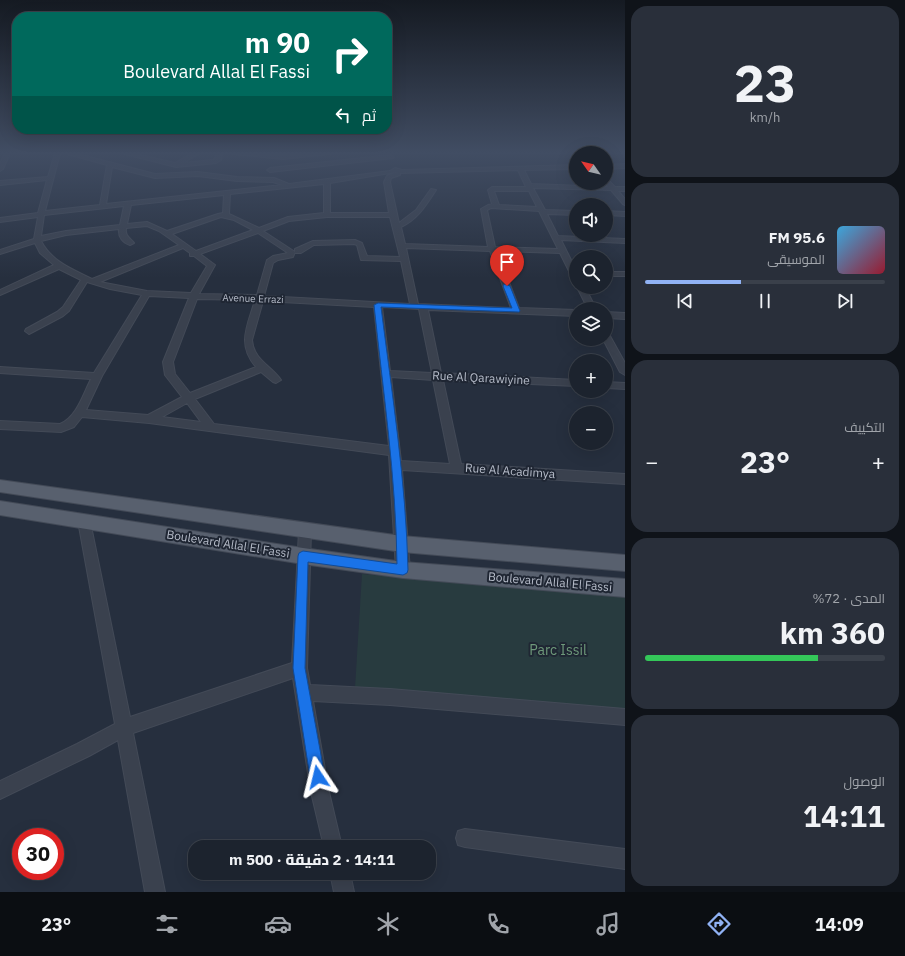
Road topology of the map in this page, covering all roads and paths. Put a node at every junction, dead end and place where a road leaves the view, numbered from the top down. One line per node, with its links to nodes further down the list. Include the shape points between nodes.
1 (46, 195): 18 (street)
2 (105, 195): 13 (street)
3 (213, 195): 12 (street)
4 (228, 195): 19 (street)
5 (327, 195): 21 (street)
6 (390, 195): 22 (street)
7 (430, 195): 25 (street, via 414,218)
8 (492, 195): 14 (street)
9 (532, 195): 15 (street)
10 (618, 195): 11 (street)
11 (625, 203)
12 (128, 204): 13 (street); 24 (street)
13 (103, 206): 18 (street)
14 (496, 206): 15 (street); 35 (street, via 487,206 484,209)
15 (541, 211): 16 (street); 28 (street)
16 (569, 213)
17 (613, 213): 20 (street)
18 (40, 214): 23 (street); 29 (street)
19 (226, 214): 26 (street); 27 (street)
20 (625, 214)
21 (327, 215): 22 (street); 26 (street, via 288,219)
22 (393, 215): 25 (street)
23 (0, 220)
24 (124, 225): 27 (street, via 150,224); 29 (street); 31 (street, via 122,236)
25 (397, 226): 34 (street)
26 (256, 230): 33 (street); 38 (street)
27 (167, 233): 32 (street)
28 (555, 238): 30 (street); 36 (street)
29 (37, 240): 37 (street); 43 (street, Avenue Errazi, via 43,251)
30 (625, 241)
31 (130, 243)
32 (183, 246): 39 (street); 46 (street)
33 (218, 246): 39 (street); 42 (street)
34 (401, 246): 35 (street); 40 (street)
35 (492, 248): 36 (street); 53 (street)
36 (561, 251): 41 (street)
37 (0, 252)
38 (293, 253): 40 (street, via 313,243 355,242 360,244 364,258); 50 (street, via 270,262)
39 (193, 254): 42 (street)
40 (404, 259): 52 (street)
41 (569, 264)
42 (211, 265): 49 (street)
43 (60, 266): 46 (street, Avenue Errazi); 47 (street)
44 (613, 274): 45 (street)
45 (625, 274)
46 (88, 281): 48 (street, Avenue Errazi); 57 (street, via 66,309)
47 (0, 293)
48 (147, 293): 49 (street, Avenue Errazi); 63 (street)
49 (194, 296): 50 (street, Avenue Errazi); 69 (street, via 168,362 168,368)
50 (260, 298): 51 (street, Avenue Errazi); 59 (street, via 247,348)
51 (378, 305): 52 (street, Avenue Errazi); 62 (street)
52 (419, 307): 53 (street, Avenue Errazi); 64 (street)
53 (516, 311): 54 (street, Avenue Errazi)
54 (569, 313)
55 (613, 315): 56 (street)
56 (625, 316)
57 (29, 331)
58 (611, 346): 61 (street)
59 (262, 368): 65 (street); 69 (street)
60 (0, 370): 63 (street)
61 (625, 372)
62 (386, 374): 64 (street, Rue Al Qarawiyine); 74 (street)
63 (97, 376): 70 (street)
64 (437, 376): 66 (street, Rue Al Qarawiyine); 76 (street)
65 (276, 380)
66 (569, 383)
67 (613, 385): 68 (street)
68 (625, 386)
69 (188, 398): 71 (street); 73 (street)
70 (79, 413): 71 (street); 72 (street, via 70,424 61,428)
71 (149, 419): 73 (street)
72 (0, 425)
73 (211, 427): 74 (street)
74 (393, 451): 75 (street)
75 (396, 465): 76 (street, Rue Al Acadimya); 82 (street)
76 (456, 468): 77 (street, Rue Al Acadimya)
77 (625, 479)
78 (0, 486): 81 (main road, Boulevard Allal El Fassi)
79 (0, 508): 80 (main road, Boulevard Allal El Fassi)
80 (84, 521): 83 (main road, Boulevard Allal El Fassi); 90 (street)
81 (305, 531): 82 (main road, Boulevard Allal El Fassi); 83 (street)
82 (402, 544): 84 (main road, Boulevard Allal El Fassi); 85 (street)
83 (303, 556): 85 (main road, Boulevard Allal El Fassi); 87 (street)
84 (625, 563)
85 (403, 570): 86 (main road, Boulevard Allal El Fassi)
86 (625, 588)
87 (299, 668): 88 (street); 90 (street)
88 (302, 692): 89 (street); 93 (street, via 320,792)
89 (625, 717)
90 (123, 728): 91 (street); 96 (street)
91 (0, 790)
92 (465, 838): 94 (street)
93 (332, 840)
94 (625, 859)
95 (341, 880): 97 (street)
96 (155, 892)
97 (344, 892)

